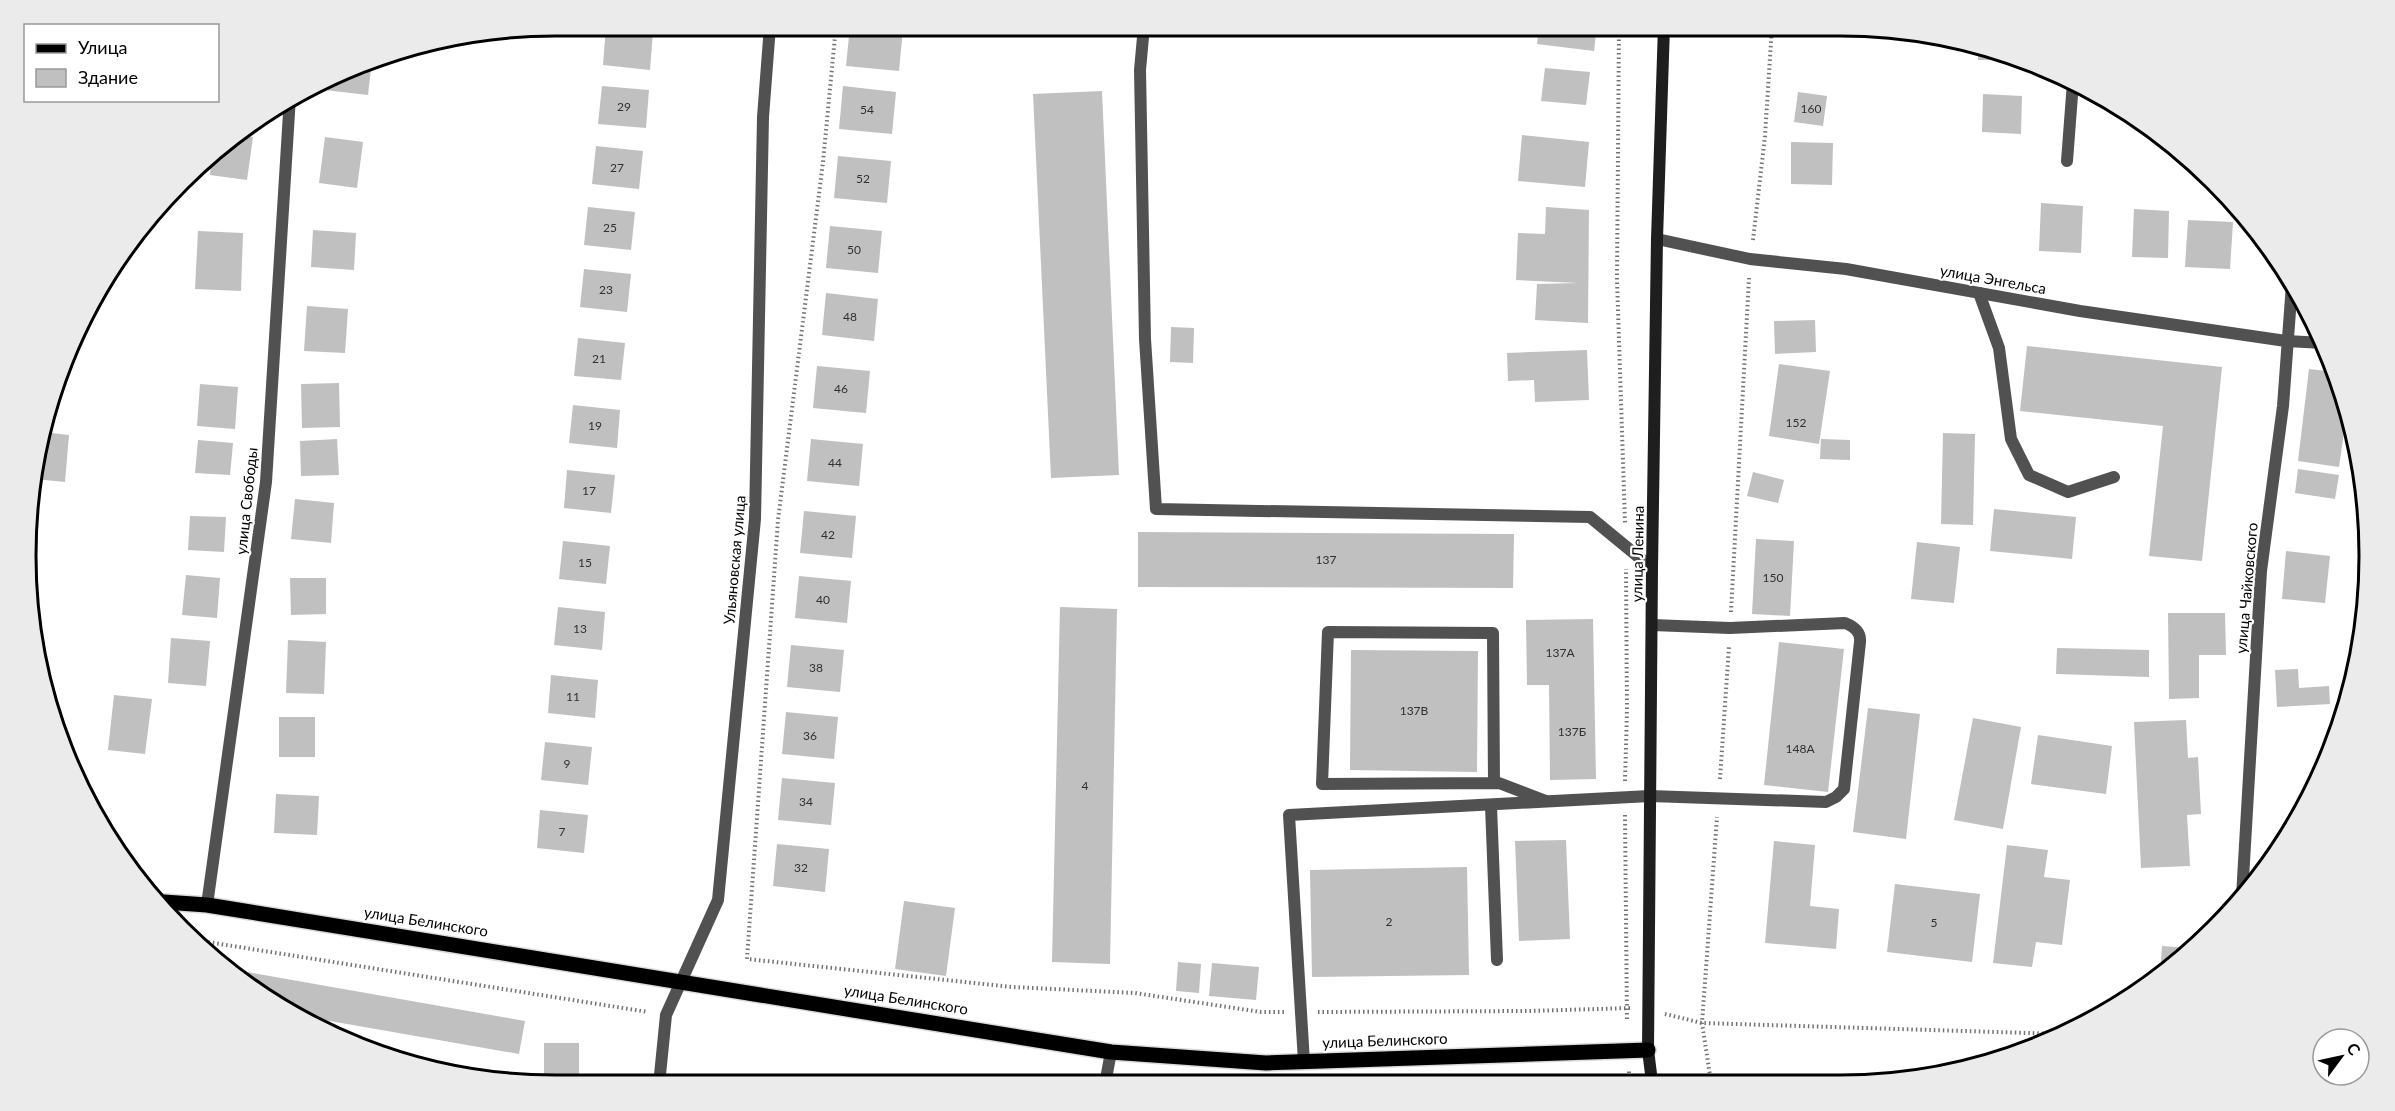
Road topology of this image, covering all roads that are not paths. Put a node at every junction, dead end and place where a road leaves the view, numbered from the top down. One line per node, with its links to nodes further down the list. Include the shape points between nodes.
1 (769, 36): 23 (street, Ульяновская улица, via 763,117 754,531 718,900)
2 (1143, 36): 13 (street, via 1140,69 1145,339 1156,509 1590,517)
3 (1664, 36): 7 (main road, улица Ленина)
4 (2072, 92): 6 (street)
5 (289, 111): 21 (street, улица Свободы, via 266,482)
6 (2067, 161)
7 (1657, 239): 8 (street, улица Энгельса, via 1750,260 1846,269); 13 (main road, улица Ленина)
8 (1979, 293): 10 (street, улица Энгельса); 12 (street, via 1999,348 2011,440 2029,475 2068,492)
9 (2290, 299): 10 (street, улица Чайковского)
10 (2286, 341): 11 (street, улица Энгельса); 19 (street, улица Чайковского, via 2283,406 2261,571)
11 (2312, 342)
12 (2114, 477)
13 (1652, 568): 14 (main road, улица Ленина)
14 (1652, 625): 16 (main road, улица Ленина); 16 (street, via 1730,628 1845,623 1858,632 1860,642 1846,780 1840,794 1826,802)
15 (1494, 783): 15 (street, via 1322,784 1328,632 1493,633); 17 (street)
16 (1650, 796): 17 (street); 24 (main road, улица Ленина)
17 (1550, 803): 18 (street)
18 (1491, 806): 22 (street); 26 (street, via 1289,815)
19 (2243, 883)
20 (169, 902): 21 (main road, улица Белинского)
21 (207, 905): 23 (main road, улица Белинского)
22 (1497, 960)
23 (680, 981): 25 (main road, улица Белинского); 27 (street, Ульяновская улица, via 666,1015)
24 (1648, 1050): 26 (main road, улица Белинского); 29 (main road, улица Ленина)
25 (1111, 1052): 26 (main road, улица Белинского); 28 (street)
26 (1304, 1062)
27 (660, 1075)
28 (1107, 1075)
29 (1651, 1075)

